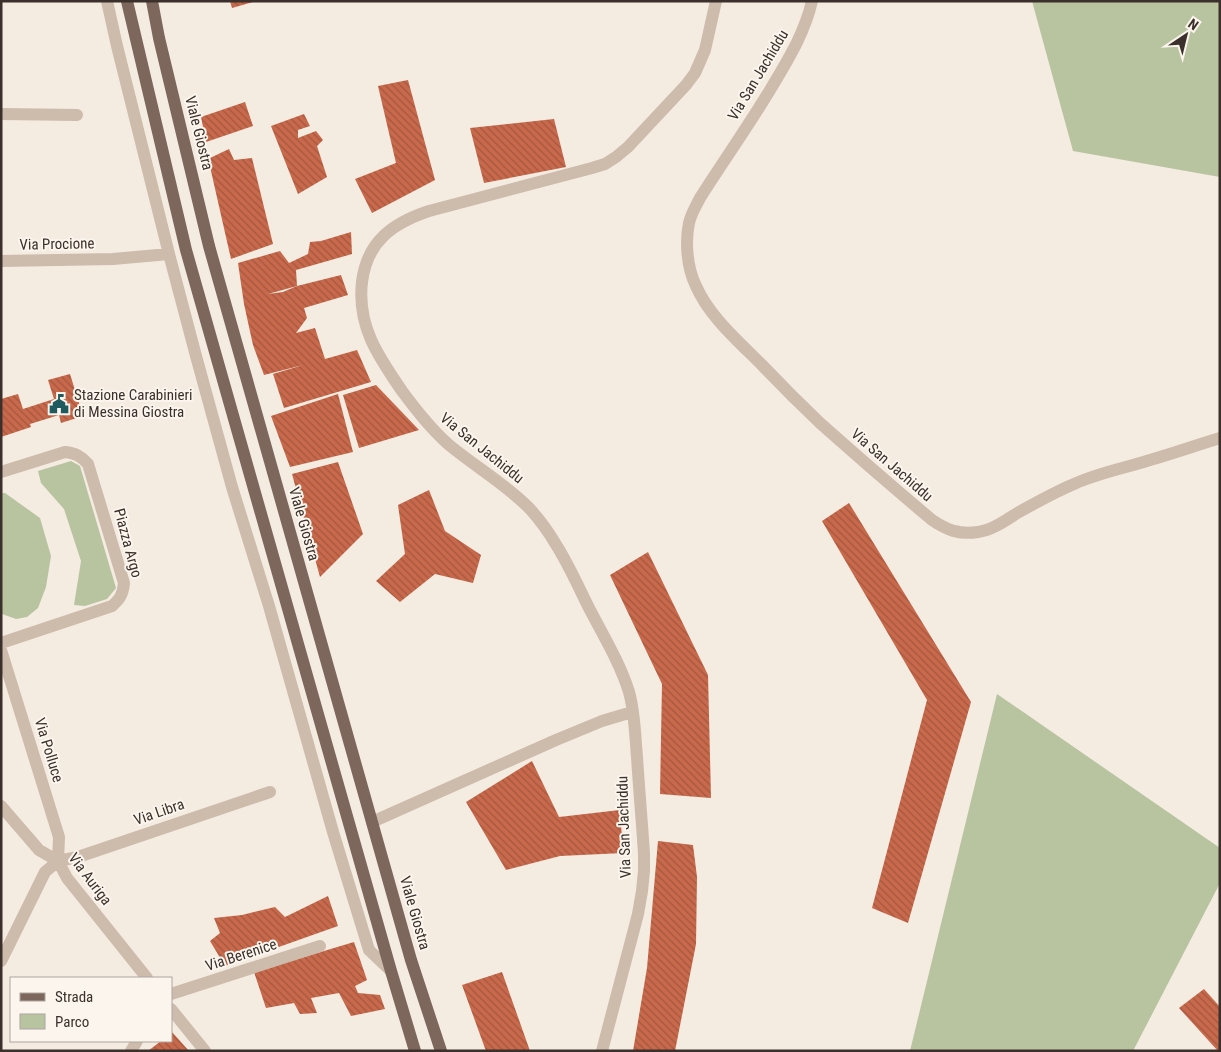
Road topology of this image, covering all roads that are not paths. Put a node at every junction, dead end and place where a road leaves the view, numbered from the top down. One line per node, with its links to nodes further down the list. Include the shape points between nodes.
1 (107, 1): 8 (street)
2 (127, 1): 21 (main road, via 186,250)
3 (152, 1): 17 (main road, Viale Giostra, via 209,246)
4 (716, 1): 14 (street, Via San Jachiddu, via 705,50 695,73 616,157 592,168 414,216 380,238 363,274 361,305 364,321 384,365 436,433 519,498 546,529 612,652 629,693)
5 (812, 1): 10 (street, Via San Jachiddu, via 791,55 700,198 689,223 687,242 691,273 704,301 727,330 820,423 932,520 955,532 991,529 1073,484)
6 (1, 114): 7 (street)
7 (77, 115)
8 (169, 254): 9 (street, Via Procione, via 113,259); 21 (street, via 232,487 369,950)
9 (1, 261)
10 (1220, 438)
11 (1, 472): 12 (street, Piazza Argo, via 65,452 82,458 88,464 124,583 119,601 112,606)
12 (1, 643)
13 (1, 650): 18 (street, Via Polluce, via 59,837)
14 (632, 712): 17 (street, via 556,740); 28 (street, Via San Jachiddu, via 644,871 638,914)
15 (270, 792): 18 (street, Via Libra, via 78,857)
16 (1, 806): 18 (street, Via Auriga, via 39,850)
17 (372, 822): 27 (main road, Viale Giostra)
18 (58, 860): 20 (street, via 45,872); 22 (street, Via Auriga, via 67,878)
19 (320, 946): 23 (street, Via Berenice)
20 (1, 961)
21 (390, 971): 26 (main road)
22 (146, 977)
23 (172, 994)
24 (172, 1010): 25 (street)
25 (205, 1051)
26 (415, 1051)
27 (441, 1051)
28 (602, 1051)

